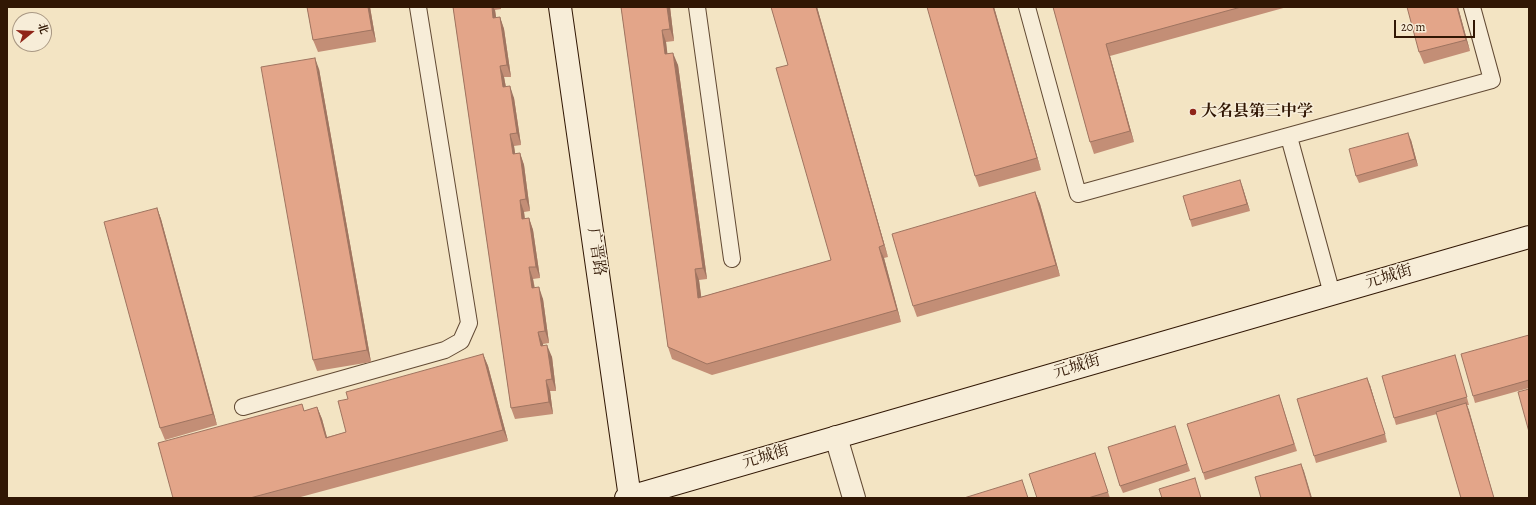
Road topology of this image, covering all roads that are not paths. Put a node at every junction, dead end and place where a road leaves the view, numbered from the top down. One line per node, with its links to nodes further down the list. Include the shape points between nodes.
1 (418, 7): 10 (lane, via 469,323 461,341 445,350)
2 (560, 7): 12 (street, 广晋路)
3 (697, 7): 8 (lane)
4 (1027, 7): 6 (lane, via 1078,194)
5 (1472, 7): 6 (lane, via 1492,80)
6 (1288, 136): 9 (lane)
7 (1529, 237): 9 (street, 元城街)
8 (732, 259)
9 (1332, 294): 11 (street, 元城街)
10 (243, 407)
11 (836, 437): 12 (street, 元城街); 13 (street)
12 (629, 498)
13 (854, 498)

